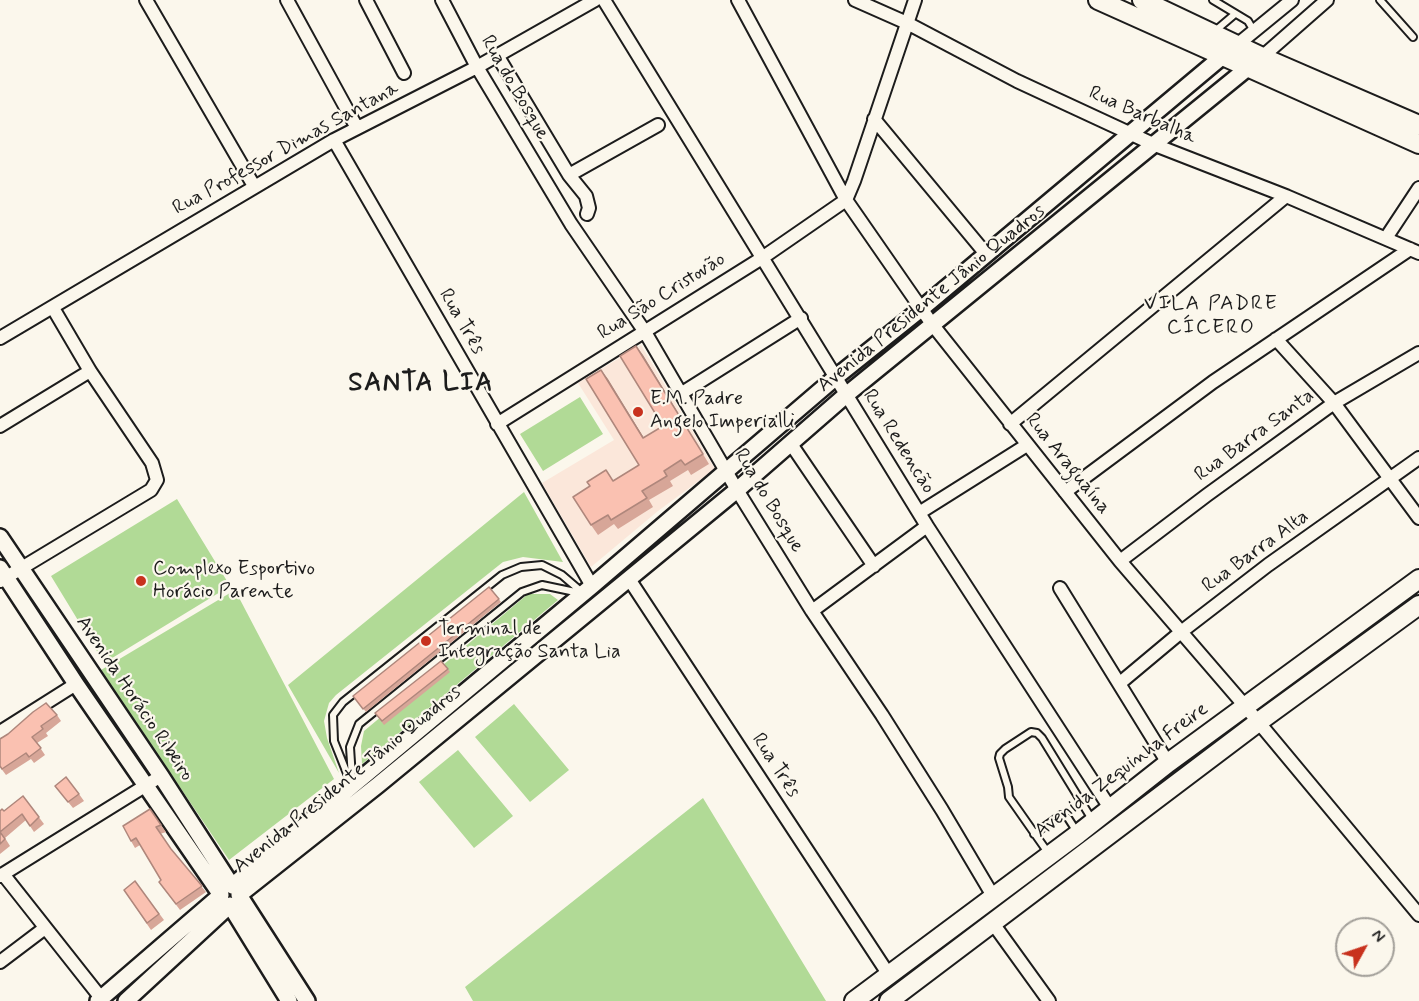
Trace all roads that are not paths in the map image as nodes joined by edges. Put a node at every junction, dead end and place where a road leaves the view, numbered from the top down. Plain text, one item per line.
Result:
1 (146, 0) edge
2 (287, 0) edge
3 (366, 0) edge
4 (442, 0) edge
5 (595, 0) edge
6 (604, 0) edge
7 (738, 0) edge
8 (855, 0) edge
9 (915, 0) edge
10 (1098, 0) edge
11 (1213, 0) edge
12 (1292, 0) edge
13 (1327, 0) edge
14 (1380, 0) edge
15 (1152, 2) edge
16 (1235, 14) junction
17 (906, 23) junction
18 (1254, 31) junction
19 (1212, 33) junction
20 (1413, 37) dead end
21 (1237, 45) junction
22 (497, 55) junction
23 (1222, 56) junction
24 (1255, 63) junction
25 (477, 67) junction
26 (404, 73) dead end
27 (874, 119) junction
28 (658, 125) dead end
29 (1419, 125) edge
30 (357, 128) junction
31 (1130, 133) junction
32 (334, 140) junction
33 (1419, 144) edge
34 (1155, 145) junction
35 (569, 175) junction
36 (254, 186) junction
37 (1419, 188) edge
38 (1286, 196) junction
39 (846, 200) junction
40 (587, 213) dead end
41 (1386, 238) junction
42 (1414, 251) edge
43 (986, 254) junction
44 (762, 258) junction
45 (53, 308) junction
46 (921, 309) junction
47 (801, 318) junction
48 (932, 324) junction
49 (645, 332) junction
50 (0, 338) edge
51 (1276, 339) junction
52 (1419, 353) edge
53 (90, 371) junction
54 (836, 377) junction
55 (682, 393) junction
56 (846, 395) junction
57 (1334, 403) junction
58 (497, 424) junction
59 (1010, 424) junction
60 (0, 426) edge
61 (791, 444) junction
62 (1027, 445) junction
63 (1419, 458) edge
64 (727, 472) junction
65 (1389, 478) junction
66 (737, 489) junction
67 (1065, 492) junction
68 (919, 513) junction
69 (1419, 518) edge
70 (927, 526) junction
71 (0, 537) edge
72 (1120, 561) junction
73 (874, 566) junction
74 (20, 568) junction
75 (2, 576) edge
76 (629, 579) junction
77 (1419, 579) edge
78 (1060, 588) dead end
79 (588, 590) junction
80 (1419, 605) edge
81 (1379, 609) junction
82 (812, 611) junction
83 (588, 613) junction
84 (1393, 623) junction
85 (1181, 632) junction
86 (1120, 683) junction
87 (76, 684) junction
88 (1245, 706) junction
89 (1257, 723) junction
90 (0, 732) edge
91 (1168, 763) junction
92 (161, 776) junction
93 (145, 785) junction
94 (378, 785) junction
95 (353, 786) junction
96 (1110, 808) junction
97 (1094, 821) junction
98 (1034, 834) junction
99 (1078, 834) junction
100 (1088, 850) junction
101 (1049, 855) junction
102 (2, 875) edge
103 (230, 895) junction
104 (993, 896) junction
105 (1419, 915) edge
106 (992, 922) junction
107 (45, 928) junction
108 (0, 962) edge
109 (889, 975) junction
110 (100, 1000) edge
111 (126, 1001) edge
112 (289, 1001) edge
113 (307, 1001) edge
114 (854, 1001) edge
115 (889, 1001) edge
116 (1049, 1001) edge

1 - 36 street
2 - 30 street
3 - 26 street
4 - 25 street, Rua do Bosque
5 - 22 street, Rua Professor Dimas Santana
6 - 44 street, Rua Redencão
7 - 39 street, Rua Araguaína
8 - 17 street, Rua Barbalha
9 - 17 street
10 - 23 main road
11 - 16 lane
12 - 18 street
13 - 24 street
14 - 20 lane
15 - 19 main road
16 - 18 lane
16 - 19 lane
17 - 27 street
17 - 31 street, Rua Barbalha
18 - 21 street
19 - 21 main road
21 - 23 street, Avenida Presidente Jânio Quadros
21 - 24 main road
22 - 25 street, Rua Professor Dimas Santana
22 - 35 street
23 - 24 main road
23 - 31 street, Avenida Presidente Jânio Quadros
24 - 29 main road
24 - 33 main road
24 - 34 street, Avenida Presidente Jânio Quadros
25 - 30 street, Rua Professor Dimas Santana
25 - 49 street, Rua do Bosque
27 - 39 street
27 - 43 street
28 - 35 street
30 - 32 street, Rua Professor Dimas Santana
31 - 34 street, Rua Barbalha
31 - 43 street, Avenida Presidente Jânio Quadros
32 - 36 street, Rua Professor Dimas Santana
32 - 58 street, Rua Três
34 - 38 street, Rua Barbalha
34 - 48 street, Avenida Presidente Jânio Quadros
35 - 40 street
36 - 45 street, Rua Professor Dimas Santana
37 - 41 street
38 - 41 street, Rua Barbalha
38 - 59 street
39 - 44 street, Rua São Cristovão
39 - 46 street, Rua Araguaína
41 - 42 street, Rua Barbalha
42 - 51 street
43 - 46 street, Avenida Presidente Jânio Quadros
44 - 47 street, Rua Redencão
44 - 49 street, Rua São Cristovão
45 - 50 street, Rua Professor Dimas Santana
45 - 53 street
46 - 48 street, Rua Araguaína
46 - 54 street, Avenida Presidente Jânio Quadros
47 - 54 street, Rua Redencão
47 - 55 street
48 - 56 street, Avenida Presidente Jânio Quadros
48 - 59 street, Rua Araguaína
49 - 55 street, Rua do Bosque
49 - 58 street, Rua São Cristovão
51 - 57 street
51 - 67 street
52 - 57 street, Rua Barra Santa
53 - 60 street
53 - 74 street
54 - 56 street, Rua Redencão
54 - 64 street, Avenida Presidente Jânio Quadros
55 - 64 street, Rua do Bosque
56 - 61 street, Avenida Presidente Jânio Quadros
56 - 68 street, Rua Redencão
57 - 65 street
57 - 72 street, Rua Barra Santa
58 - 79 street, Rua Três
59 - 62 street, Rua Araguaína
61 - 66 street, Avenida Presidente Jânio Quadros
61 - 73 street
62 - 67 street, Rua Araguaína
62 - 68 street
63 - 65 street, Rua Barra Alta
64 - 66 street, Rua do Bosque
64 - 79 street, Avenida Presidente Jânio Quadros
65 - 69 street
65 - 85 street, Rua Barra Alta
66 - 76 street, Avenida Presidente Jânio Quadros
66 - 82 street, Rua do Bosque
67 - 72 street, Rua Araguaína
68 - 70 street, Rua Redencão
70 - 73 street
70 - 96 street, Rua Redencão
71 - 74 street, Avenida Horácio Ribeiro
72 - 85 street, Rua Araguaína
73 - 82 street
74 - 75 street
74 - 92 street, Avenida Horácio Ribeiro
75 - 87 street, Avenida Horácio Ribeiro
76 - 83 street, Avenida Presidente Jânio Quadros
76 - 109 street, Rua Três
77 - 81 main road, Avenida Zequinha Freire
78 - 86 street
79 - 83 street
79 - 95 street, Avenida Presidente Jânio Quadros
79 - 95 lane
79 - 95 lane
80 - 84 main road
81 - 84 main road
81 - 88 main road, Avenida Zequinha Freire
82 - 104 street, Rua do Bosque
83 - 94 street, Avenida Presidente Jânio Quadros
84 - 89 main road
85 - 86 street, Rua Barra Alta
85 - 88 street, Rua Araguaína
86 - 91 street
87 - 90 street
87 - 93 street, Avenida Horácio Ribeiro
88 - 89 street, Rua Araguaína
88 - 91 main road, Avenida Zequinha Freire
89 - 100 main road
89 - 105 street, Rua Araguaína
91 - 96 main road, Avenida Zequinha Freire
92 - 93 street
92 - 103 street, Avenida Horácio Ribeiro
93 - 102 street
93 - 103 street, Avenida Horácio Ribeiro
94 - 95 street
94 - 103 street, Avenida Presidente Jânio Quadros
95 - 103 street, Avenida Presidente Jânio Quadros
96 - 97 main road, Avenida Zequinha Freire
97 - 98 lane
97 - 99 main road, Avenida Zequinha Freire
98 - 99 lane
98 - 101 lane
99 - 100 main road
99 - 101 main road, Avenida Zequinha Freire
100 - 106 main road
101 - 104 main road, Avenida Zequinha Freire
102 - 107 street
103 - 110 street, Avenida Presidente Jânio Quadros
103 - 111 street, Avenida Presidente Jânio Quadros
103 - 112 street, Avenida Horácio Ribeiro
103 - 113 street, Avenida Horácio Ribeiro
104 - 109 main road, Avenida Zequinha Freire
106 - 115 main road
106 - 116 street
107 - 108 street
107 - 110 street
109 - 114 main road, Avenida Zequinha Freire

